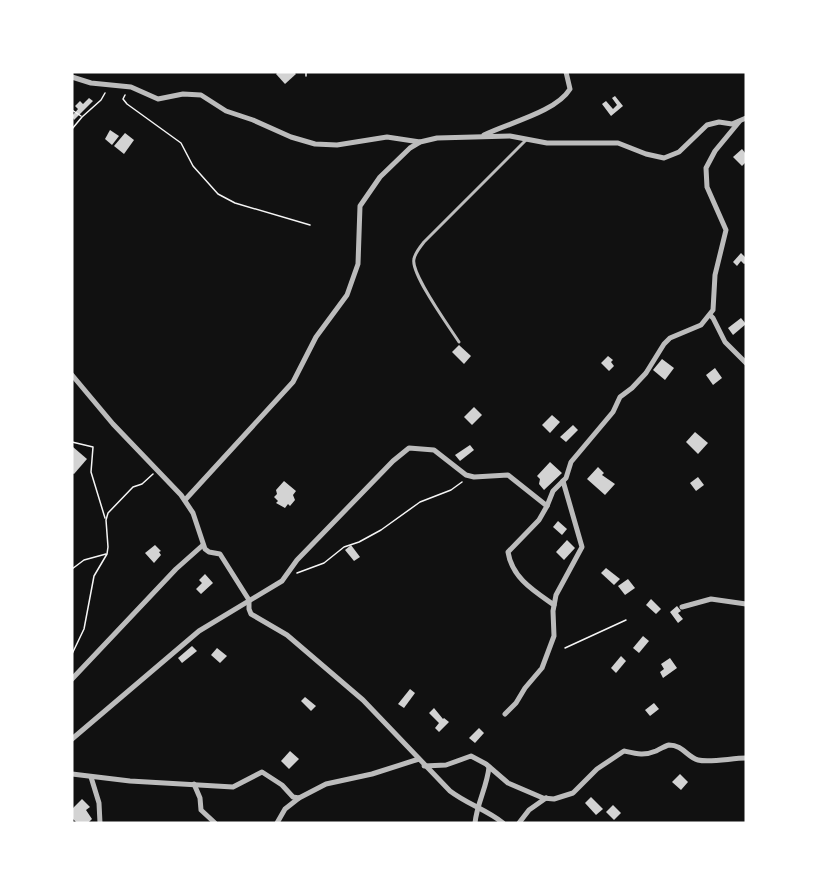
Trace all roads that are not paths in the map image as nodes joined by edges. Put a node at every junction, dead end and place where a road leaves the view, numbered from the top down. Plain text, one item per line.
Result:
1 (566, 72) edge
2 (72, 78) edge
3 (746, 118) edge
4 (739, 122) junction
5 (479, 137) junction
6 (528, 138) junction
7 (420, 142) junction
8 (710, 315) junction
9 (459, 342) dead end
10 (746, 363) edge
11 (72, 375) edge
12 (564, 481) junction
13 (185, 500) junction
14 (547, 506) junction
15 (203, 545) junction
16 (249, 600) junction
17 (554, 604) junction
18 (746, 604) edge
19 (682, 607) dead end
20 (72, 679) edge
21 (504, 714) dead end
22 (72, 739) edge
23 (746, 758) edge
24 (419, 759) junction
25 (424, 765) junction
26 (489, 767) junction
27 (72, 774) edge
28 (91, 777) junction
29 (194, 784) junction
30 (299, 798) junction
31 (546, 798) junction
32 (477, 807) junction
33 (100, 823) edge
34 (215, 823) edge
35 (277, 823) edge
36 (475, 823) edge
37 (503, 823) edge
38 (519, 823) edge

1 - 5 street
2 - 7 street
3 - 4 street
4 - 6 street
4 - 8 street
5 - 6 street
5 - 7 street
6 - 9 lane
7 - 13 street
8 - 10 street
8 - 12 street
11 - 13 street
12 - 14 street
12 - 17 street
13 - 15 street
14 - 16 street
14 - 17 street
15 - 16 street
15 - 20 street
16 - 22 street
16 - 24 street
17 - 21 street
18 - 19 street
23 - 31 street
24 - 25 street
24 - 30 street
25 - 26 street
25 - 32 street
26 - 31 street
26 - 32 street
27 - 28 street
28 - 29 street
28 - 33 street
29 - 30 street
29 - 34 street
30 - 35 street
31 - 38 street
32 - 36 street
32 - 37 street

